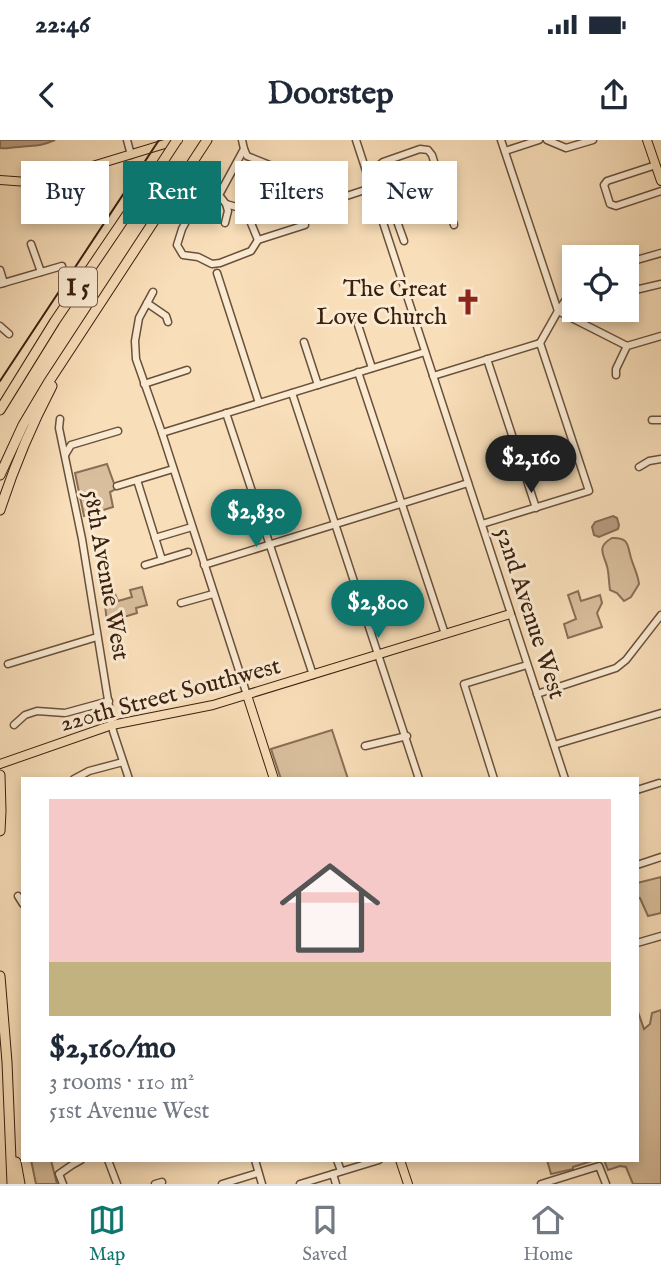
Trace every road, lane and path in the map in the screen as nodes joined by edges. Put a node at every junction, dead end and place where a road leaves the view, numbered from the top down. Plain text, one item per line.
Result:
1 (127, 140) edge
2 (178, 140) edge
3 (207, 140) edge
4 (242, 140) edge
5 (356, 140) edge
6 (501, 140) edge
7 (540, 140) edge
8 (547, 140) edge
9 (593, 140) edge
10 (648, 140) edge
11 (244, 149) junction
12 (505, 151) junction
13 (131, 155) junction
14 (259, 161) edge
15 (363, 161) edge
16 (656, 165) junction
17 (0, 180) edge
18 (661, 181) edge
19 (221, 191) edge
20 (661, 191) edge
21 (221, 198) edge
22 (226, 204) junction
23 (235, 207) edge
24 (225, 223) dead end
25 (185, 224) edge
26 (251, 224) edge
27 (383, 224) edge
28 (305, 225) dead end
29 (454, 225) dead end
30 (258, 240) junction
31 (404, 241) dead end
32 (31, 244) dead end
33 (661, 253) edge
34 (639, 259) edge
35 (62, 266) dead end
36 (0, 270) edge
37 (41, 272) junction
38 (217, 273) dead end
39 (2, 283) edge
40 (661, 284) edge
41 (639, 289) edge
42 (153, 292) dead end
43 (147, 303) junction
44 (562, 305) edge
45 (558, 311) junction
46 (168, 322) dead end
47 (358, 325) dead end
48 (0, 326) edge
49 (9, 334) dead end
50 (661, 336) edge
51 (77, 338) junction
52 (304, 342) dead end
53 (540, 343) junction
54 (627, 346) junction
55 (425, 352) junction
56 (487, 359) junction
57 (372, 368) junction
58 (187, 370) dead end
59 (358, 372) junction
60 (616, 375) dead end
61 (433, 376) junction
62 (144, 384) junction
63 (318, 385) junction
64 (292, 393) junction
65 (259, 403) junction
66 (0, 411) edge
67 (226, 413) junction
68 (60, 419) dead end
69 (652, 420) dead end
70 (661, 420) edge
71 (118, 431) dead end
72 (162, 433) junction
73 (65, 455) junction
74 (661, 459) edge
75 (639, 467) dead end
76 (173, 469) junction
77 (0, 475) edge
78 (137, 480) junction
79 (468, 483) junction
80 (117, 486) dead end
81 (401, 504) junction
82 (536, 508) junction
83 (0, 510) edge
84 (335, 524) junction
85 (482, 524) junction
86 (192, 527) junction
87 (155, 538) junction
88 (269, 544) junction
89 (188, 552) dead end
90 (162, 560) junction
91 (145, 565) dead end
92 (204, 565) junction
93 (213, 594) junction
94 (181, 603) dead end
95 (510, 614) junction
96 (661, 615) edge
97 (445, 634) junction
98 (97, 638) junction
99 (379, 655) junction
100 (8, 664) dead end
101 (527, 665) junction
102 (313, 675) junction
103 (537, 694) junction
104 (247, 695) junction
105 (109, 701) junction
106 (660, 712) edge
107 (14, 724) dead end
108 (112, 725) junction
109 (407, 736) junction
110 (365, 746) dead end
111 (554, 746) junction
112 (123, 762) junction
113 (0, 764) edge
114 (0, 775) edge
115 (78, 777) edge
116 (128, 777) edge
117 (273, 777) edge
118 (418, 777) edge
119 (493, 777) edge
120 (564, 777) edge
121 (660, 784) edge
122 (639, 789) edge
123 (0, 831) edge
124 (661, 857) edge
125 (639, 863) edge
126 (18, 896) dead end
127 (21, 901) edge
128 (661, 936) edge
129 (639, 942) edge
130 (0, 976) edge
131 (0, 1058) edge
132 (8, 1114) junction
133 (77, 1162) edge
134 (109, 1162) edge
135 (255, 1162) edge
136 (337, 1162) edge
137 (372, 1162) edge
138 (401, 1162) edge
139 (337, 1172) junction
140 (258, 1173) junction
141 (12, 1184) edge
142 (20, 1184) edge
143 (63, 1184) edge
144 (117, 1184) edge
145 (222, 1184) edge
146 (262, 1184) edge
147 (300, 1184) edge
148 (336, 1184) edge
149 (408, 1184) edge
150 (541, 1184) edge
151 (606, 1184) edge

1 - 13 street
2 - 13 main road
2 - 66 highway, I 5, bridge
3 - 51 highway, I 5
4 - 11 street
5 - 15 street, 52nd Avenue West
6 - 12 street
7 - 12 street
8 - 9 street
10 - 16 main road
11 - 14 street
11 - 19 street
12 - 45 street
13 - 17 main road
16 - 18 main road
16 - 20 street
21 - 22 street
22 - 23 street
22 - 24 street
25 - 30 street
26 - 30 street
27 - 55 street, 52nd Avenue West
28 - 30 street
29 - 31 street
32 - 37 street
33 - 34 street
35 - 37 street
36 - 39 street
37 - 39 street
38 - 65 street
40 - 41 street
42 - 43 street
43 - 46 street
43 - 62 street
44 - 45 street
45 - 53 street
45 - 54 street
47 - 57 street
48 - 49 street
50 - 54 street
51 - 77 highway, I 5
51 - 83 highway
52 - 63 street
53 - 56 street
53 - 82 street
54 - 60 street
55 - 57 street
55 - 61 street, 52nd Avenue West
56 - 61 street
56 - 82 street
57 - 59 street
58 - 62 street
59 - 63 street
59 - 81 street
61 - 79 street, 52nd Avenue West
62 - 72 street
63 - 64 street
64 - 65 street
64 - 84 street
65 - 67 street
67 - 72 street
67 - 88 street
68 - 73 street, 58th Avenue West
69 - 70 street
71 - 73 street
72 - 76 street
73 - 98 street, 58th Avenue West
74 - 75 street
76 - 78 street
76 - 86 street
78 - 80 street
78 - 87 street
79 - 81 street
79 - 85 street, 52nd Avenue West
81 - 84 street
81 - 97 street
82 - 85 street
84 - 88 street
84 - 99 street
85 - 95 street, 52nd Avenue West
86 - 87 street
86 - 92 street
87 - 90 street
88 - 92 street
88 - 102 street
89 - 90 street
90 - 91 street
92 - 93 street
93 - 94 street
93 - 104 street
95 - 97 main road, 220th Street Southwest
95 - 101 street, 52nd Avenue West
96 - 103 street
97 - 99 main road, 220th Street Southwest
98 - 100 street
98 - 105 street, 58th Avenue West
99 - 102 main road, 220th Street Southwest
99 - 109 street
101 - 103 street, 52nd Avenue West
101 - 119 street
102 - 104 main road, 220th Street Southwest
103 - 111 street, 52nd Avenue West
104 - 108 main road, 220th Street Southwest
104 - 117 main road
105 - 107 street
105 - 108 street, 58th Avenue West
106 - 111 street
108 - 112 street, 58th Avenue West
108 - 113 main road, 220th Street Southwest
109 - 110 street
109 - 118 street
111 - 120 street, 52nd Avenue West
112 - 115 street
112 - 116 street, 58th Avenue West
114 - 123 highway
121 - 122 street
124 - 125 street
126 - 127 street
128 - 129 street
130 - 132 highway
131 - 132 highway
132 - 141 highway
132 - 142 highway
133 - 143 street
134 - 144 street
135 - 140 street
136 - 139 street
137 - 139 street
138 - 149 main road
139 - 147 street
139 - 148 street
140 - 145 street
140 - 146 street
150 - 151 street

